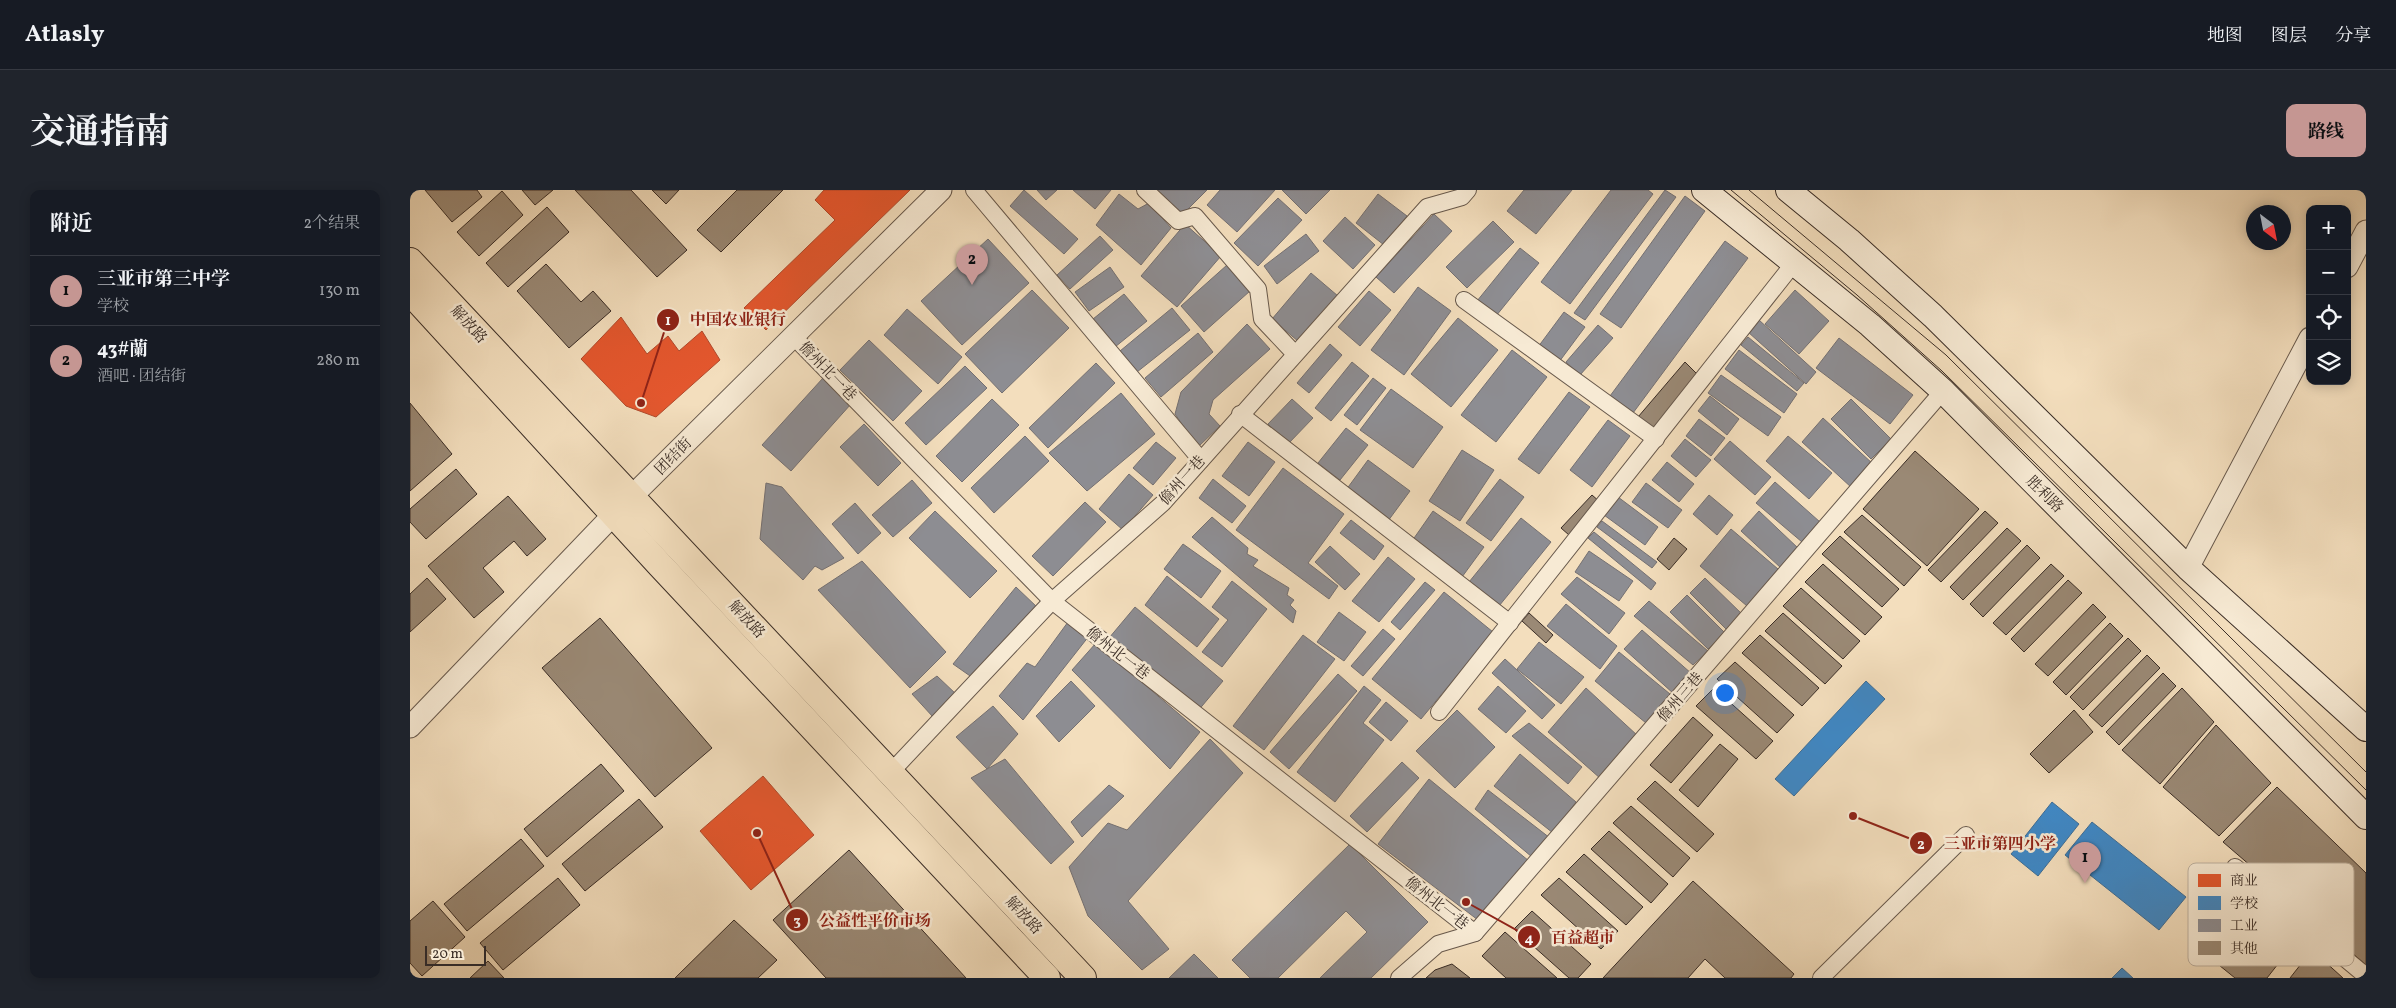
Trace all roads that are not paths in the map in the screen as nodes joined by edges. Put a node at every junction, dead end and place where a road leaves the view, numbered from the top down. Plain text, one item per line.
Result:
1 (941, 190) edge
2 (974, 190) edge
3 (1145, 190) edge
4 (1468, 190) edge
5 (1704, 190) edge
6 (1788, 190) edge
7 (2366, 231) edge
8 (2351, 259) edge
9 (410, 261) edge
10 (1794, 263) junction
11 (410, 292) edge
12 (1464, 300) dead end
13 (794, 336) junction
14 (2309, 340) edge
15 (1295, 354) junction
16 (1943, 391) junction
17 (1240, 414) junction
18 (1656, 439) junction
19 (1201, 460) junction
20 (632, 496) junction
21 (614, 514) junction
22 (2188, 568) junction
23 (1052, 601) junction
24 (1510, 623) junction
25 (1439, 712) dead end
26 (410, 728) edge
27 (2366, 729) edge
28 (891, 772) junction
29 (2366, 818) edge
30 (1966, 835) dead end
31 (1475, 933) junction
32 (2354, 966) edge
33 (2366, 976) edge
34 (1047, 978) edge
35 (1083, 978) edge
36 (1399, 978) edge
37 (1821, 978) edge

1 - 13 street, 团结街
2 - 19 street
3 - 15 street
4 - 15 street, 儋州一巷
5 - 10 main road, 胜利路
6 - 22 main road
7 - 8 street
9 - 20 main road, 解放路
10 - 16 main road, 胜利路
10 - 18 street
11 - 21 main road, 解放路
12 - 18 street
13 - 20 street, 团结街
13 - 23 street, 儋州北一巷
14 - 22 street
15 - 17 street, 儋州一巷
16 - 29 main road, 胜利路
16 - 31 street, 儋州三巷
17 - 19 street, 儋州一巷
17 - 24 street
18 - 24 street
19 - 23 street, 儋州一巷
20 - 21 street, 团结街
20 - 28 main road, 解放路
21 - 26 street, 团结街
21 - 34 main road, 解放路
22 - 27 main road
23 - 28 street, 儋州一巷
23 - 31 street, 儋州北一巷
24 - 25 street
28 - 35 main road, 解放路
30 - 37 street
31 - 36 street
32 - 33 street

